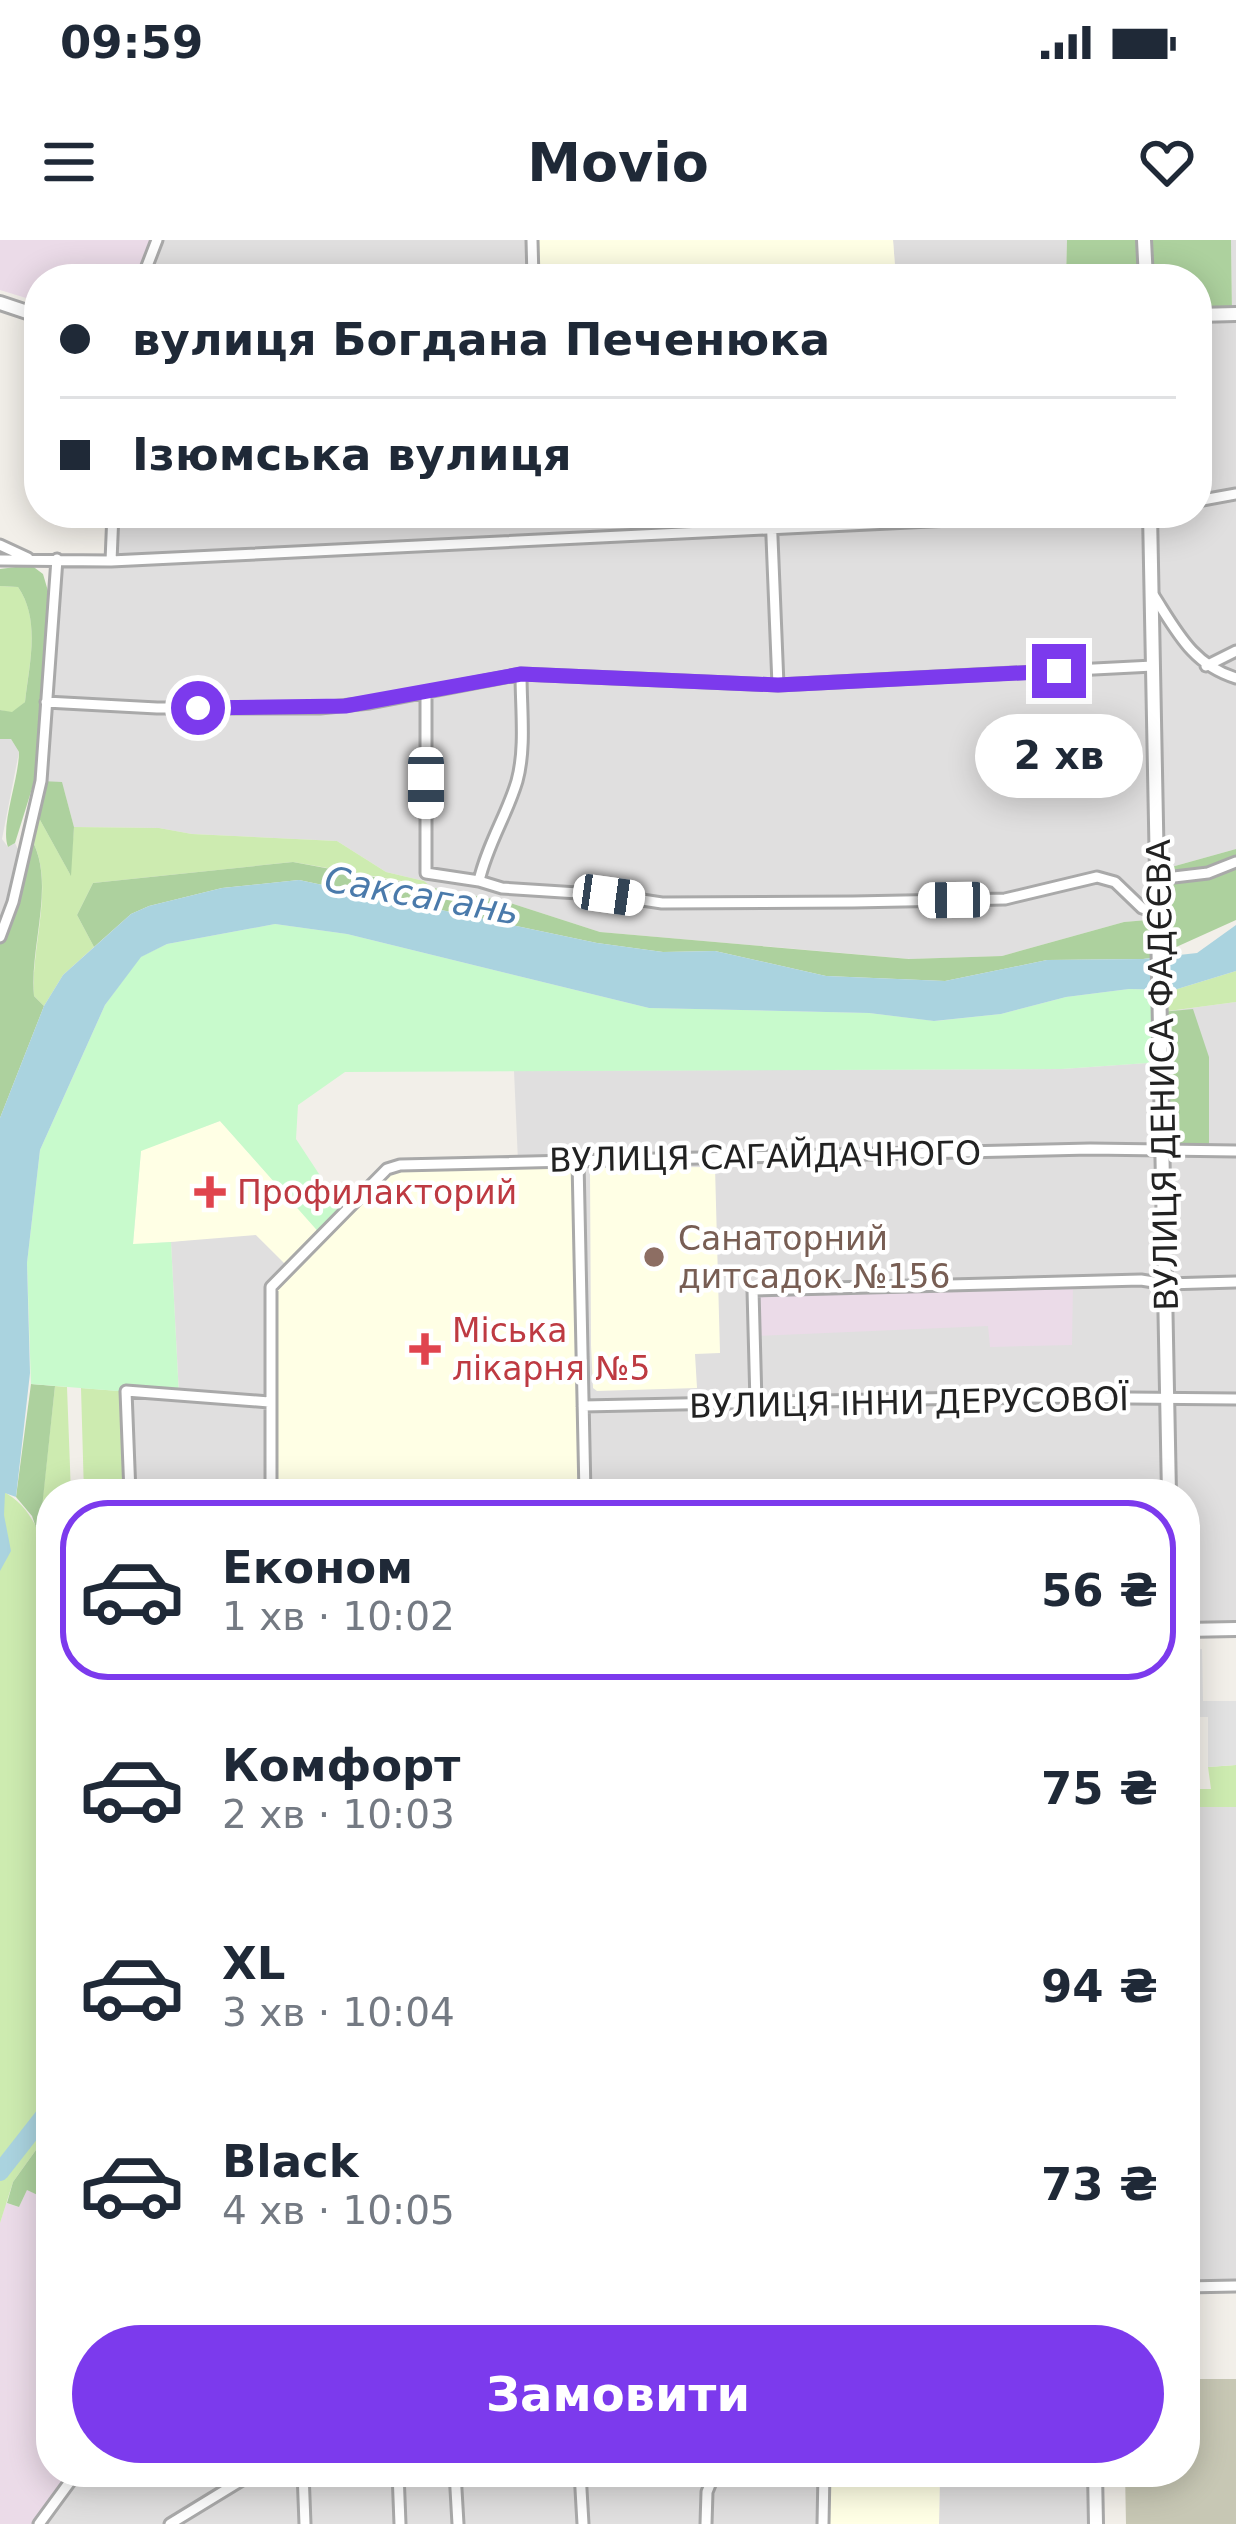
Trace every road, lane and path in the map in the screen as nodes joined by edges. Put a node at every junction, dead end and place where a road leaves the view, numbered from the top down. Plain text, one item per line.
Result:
1 (112, 528) edge
2 (791, 528) edge
3 (1150, 528) edge
4 (771, 529) junction
5 (0, 545) edge
6 (29, 559) junction
7 (57, 559) junction
8 (0, 560) edge
9 (111, 561) junction
10 (1151, 591) junction
11 (1236, 651) edge
12 (1153, 666) junction
13 (1206, 666) junction
14 (521, 674) junction
15 (1236, 678) edge
16 (778, 685) junction
17 (426, 693) junction
18 (46, 702) junction
19 (1236, 862) edge
20 (1157, 879) junction
21 (479, 881) junction
22 (0, 901) edge
23 (13, 902) junction
24 (1159, 916) junction
25 (0, 937) edge
26 (1236, 1151) edge
27 (1164, 1153) junction
28 (578, 1161) junction
29 (1236, 1282) edge
30 (1166, 1284) junction
31 (1236, 1399) edge
32 (1169, 1400) junction
33 (269, 1402) junction
34 (756, 1403) junction
35 (583, 1406) junction
36 (129, 1479) edge
37 (271, 1479) edge
38 (585, 1479) edge
39 (1169, 1479) edge
40 (1236, 1628) edge
41 (1200, 1629) edge
42 (1236, 2286) edge
43 (1200, 2287) edge
44 (66, 2487) edge
45 (230, 2487) edge
46 (304, 2487) edge
47 (399, 2487) edge
48 (456, 2487) edge
49 (581, 2487) edge
50 (708, 2487) edge
51 (824, 2487) edge
52 (1095, 2487) edge
53 (39, 2524) edge
54 (170, 2524) edge
55 (305, 2524) edge
56 (400, 2524) edge
57 (458, 2524) edge
58 (584, 2524) edge
59 (706, 2524) edge
60 (823, 2524) edge
61 (1096, 2524) edge

1 - 9 street
2 - 4 street
3 - 10 street, ВУЛИЦЯ ДЕНИСА ФАДЄЄВА
4 - 9 street
4 - 16 street
5 - 6 street
6 - 7 street
6 - 8 street
7 - 9 street
7 - 18 street
10 - 12 street, ВУЛИЦЯ ДЕНИСА ФАДЄЄВА
10 - 13 street
11 - 13 street
12 - 16 street
12 - 20 street, ВУЛИЦЯ ДЕНИСА ФАДЄЄВА
13 - 15 street
14 - 16 street
14 - 17 street
14 - 21 street
17 - 18 street
17 - 21 street
18 - 23 street
19 - 20 street
20 - 24 street, ВУЛИЦЯ ДЕНИСА ФАДЄЄВА
21 - 24 street
22 - 23 street
23 - 25 street
24 - 27 street, ВУЛИЦЯ ДЕНИСА ФАДЄЄВА
26 - 27 street, ВУЛИЦЯ САГАЙДАЧНОГО
27 - 28 street, ВУЛИЦЯ САГАЙДАЧНОГО
27 - 30 street, ВУЛИЦЯ ДЕНИСА ФАДЄЄВА
28 - 33 street, ВУЛИЦЯ САГАЙДАЧНОГО
28 - 35 street
29 - 30 street
30 - 32 street, ВУЛИЦЯ ДЕНИСА ФАДЄЄВА
30 - 34 street
31 - 32 street, ВУЛИЦЯ ІННИ ДЕРУСОВОЇ
32 - 34 street, ВУЛИЦЯ ІННИ ДЕРУСОВОЇ
32 - 39 street, ВУЛИЦЯ ДЕНИСА ФАДЄЄВА
33 - 36 street
33 - 37 street, ВУЛИЦЯ САГАЙДАЧНОГО
34 - 35 street, ВУЛИЦЯ ІННИ ДЕРУСОВОЇ
35 - 38 street
40 - 41 street
42 - 43 street
44 - 53 street
45 - 54 street
46 - 55 street
47 - 56 street
48 - 57 street
49 - 58 street
50 - 59 street
51 - 60 street
52 - 61 street

